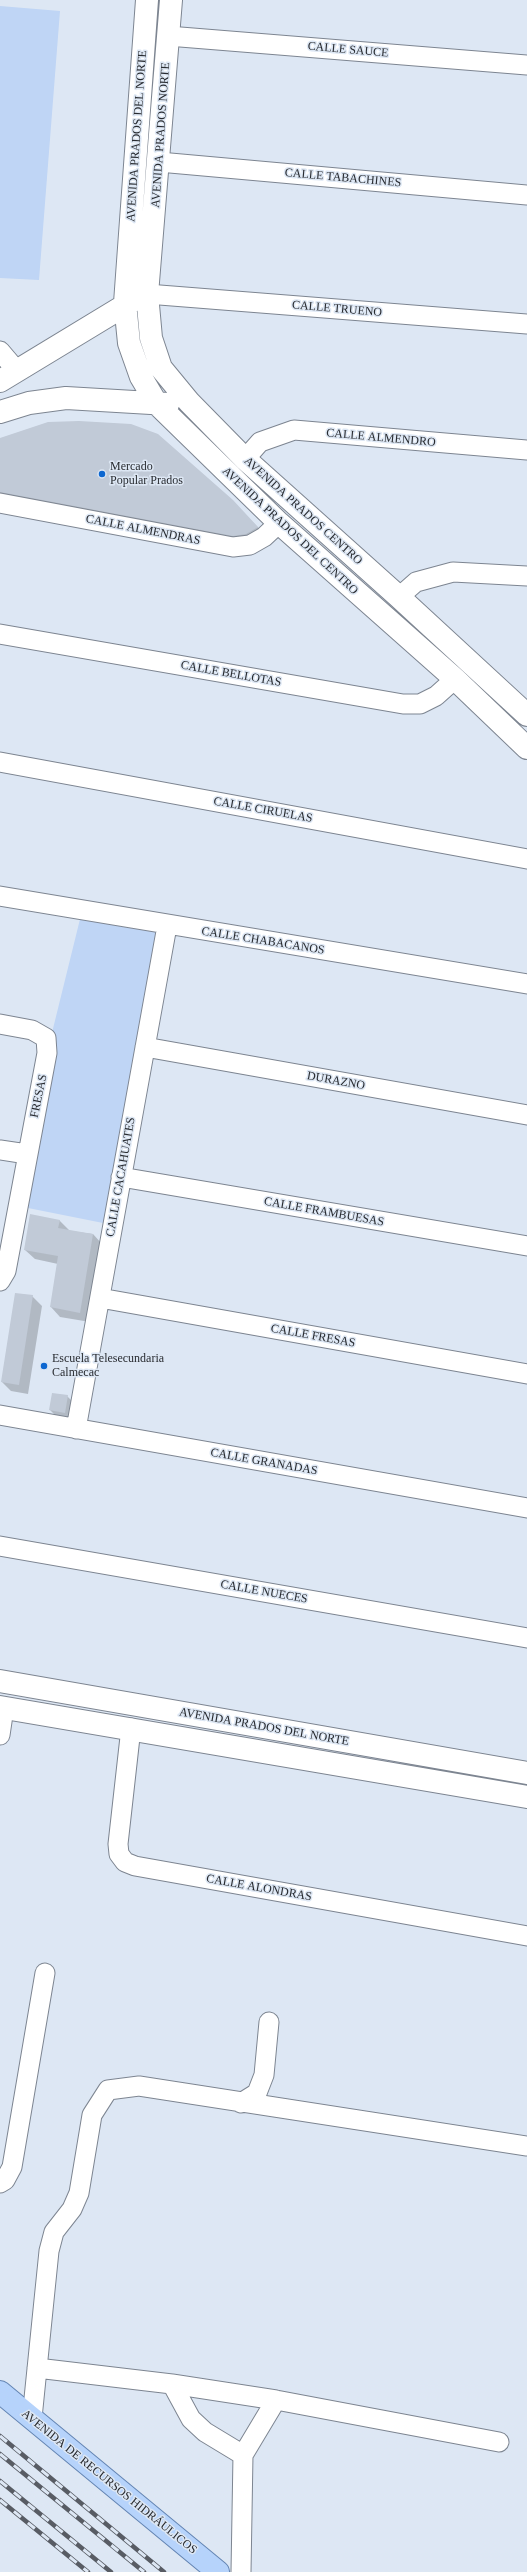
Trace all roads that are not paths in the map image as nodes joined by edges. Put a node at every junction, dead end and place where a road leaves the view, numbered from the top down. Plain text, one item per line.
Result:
1 (147, 0) edge
2 (171, 0) edge
3 (168, 36) junction
4 (527, 65) edge
5 (159, 162) junction
6 (527, 194) edge
7 (150, 269) joint
8 (127, 273) joint
9 (147, 294) junction
10 (125, 303) junction
11 (527, 324) edge
12 (0, 351) edge
13 (9, 376) edge
14 (189, 402) junction
15 (157, 404) junction
16 (0, 412) edge
17 (527, 450) edge
18 (245, 459) junction
19 (0, 503) edge
20 (279, 523) junction
21 (527, 576) edge
22 (399, 596) junction
23 (0, 634) edge
24 (455, 680) junction
25 (527, 715) edge
26 (527, 748) edge
27 (0, 762) edge
28 (527, 858) edge
29 (0, 896) edge
30 (167, 926) junction
31 (527, 984) edge
32 (0, 1024) edge
33 (145, 1047) junction
34 (527, 1115) edge
35 (0, 1150) edge
36 (27, 1154) junction
37 (122, 1177) junction
38 (527, 1246) edge
39 (0, 1281) edge
40 (100, 1298) junction
41 (527, 1374) edge
42 (0, 1415) edge
43 (76, 1429) junction
44 (527, 1508) edge
45 (0, 1546) edge
46 (527, 1638) edge
47 (0, 1681) edge
48 (76, 1693) junction
49 (2, 1708) edge
50 (72, 1719) junction
51 (131, 1728) junction
52 (0, 1735) edge
53 (527, 1773) edge
54 (527, 1797) edge
55 (527, 1936) edge
56 (45, 1973) dead end
57 (269, 2022) dead end
58 (241, 2103) junction
59 (527, 2146) edge
60 (0, 2183) edge
61 (37, 2368) junction
62 (172, 2384) junction
63 (0, 2392) edge
64 (276, 2400) junction
65 (32, 2418) junction
66 (498, 2442) dead end
67 (243, 2455) junction
68 (218, 2572) edge
69 (242, 2572) edge

1 - 8 main road, AVENIDA PRADOS DEL NORTE
2 - 3 main road, AVENIDA PRADOS NORTE
3 - 4 street, CALLE SAUCE
3 - 5 main road, AVENIDA PRADOS NORTE
5 - 6 street, CALLE TABACHINES
5 - 7 main road, AVENIDA PRADOS NORTE
7 - 9 main road, AVENIDA PRADOS CENTRO
8 - 10 main road, AVENIDA PRADOS DEL CENTRO
9 - 10 main road
9 - 11 street, CALLE TRUENO
9 - 14 main road, AVENIDA PRADOS CENTRO
10 - 13 main road
10 - 15 main road, AVENIDA PRADOS DEL CENTRO
12 - 13 street
14 - 15 main road
14 - 18 main road, AVENIDA PRADOS CENTRO
15 - 16 main road
15 - 20 main road, AVENIDA PRADOS DEL CENTRO
17 - 18 street, CALLE ALMENDRO
18 - 22 main road, AVENIDA PRADOS CENTRO
19 - 20 street, CALLE ALMENDRAS
20 - 24 main road, AVENIDA PRADOS DEL CENTRO
21 - 22 street
22 - 25 main road, AVENIDA PRADOS CENTRO
23 - 24 street, CALLE BELLOTAS
24 - 26 main road, AVENIDA PRADOS DEL CENTRO
27 - 28 street, CALLE CIRUELAS
29 - 30 street, CALLE CHABACANOS
30 - 31 street, CALLE CHABACANOS
30 - 33 street, CALLE CACAHUATES
32 - 36 street, FRESAS
33 - 34 street, DURAZNO
33 - 37 street, CALLE CACAHUATES
35 - 36 street
36 - 39 street
37 - 38 street, CALLE FRAMBUESAS
37 - 40 street, CALLE CACAHUATES
40 - 41 street, CALLE FRESAS
40 - 43 street, CALLE CACAHUATES
42 - 43 street, CALLE GRANADAS
43 - 44 street, CALLE GRANADAS
45 - 46 street, CALLE NUECES
47 - 48 main road, AVENIDA PRADOS DEL NORTE
48 - 50 street
48 - 53 main road, AVENIDA PRADOS DEL NORTE
49 - 50 main road, AVENIDA PRADOS DEL NORTE
49 - 52 street
50 - 51 main road, AVENIDA PRADOS DEL NORTE
51 - 54 main road, AVENIDA PRADOS DEL NORTE
51 - 55 street, CALLE ALONDRAS
56 - 60 street
57 - 58 street
58 - 59 street
58 - 61 street
61 - 62 street
61 - 65 street
62 - 64 street
62 - 67 street
63 - 65 main road, AVENIDA DE RECURSOS HIDRÁULICOS
64 - 66 street
64 - 67 street
65 - 68 main road, AVENIDA DE RECURSOS HIDRÁULICOS
67 - 69 street

